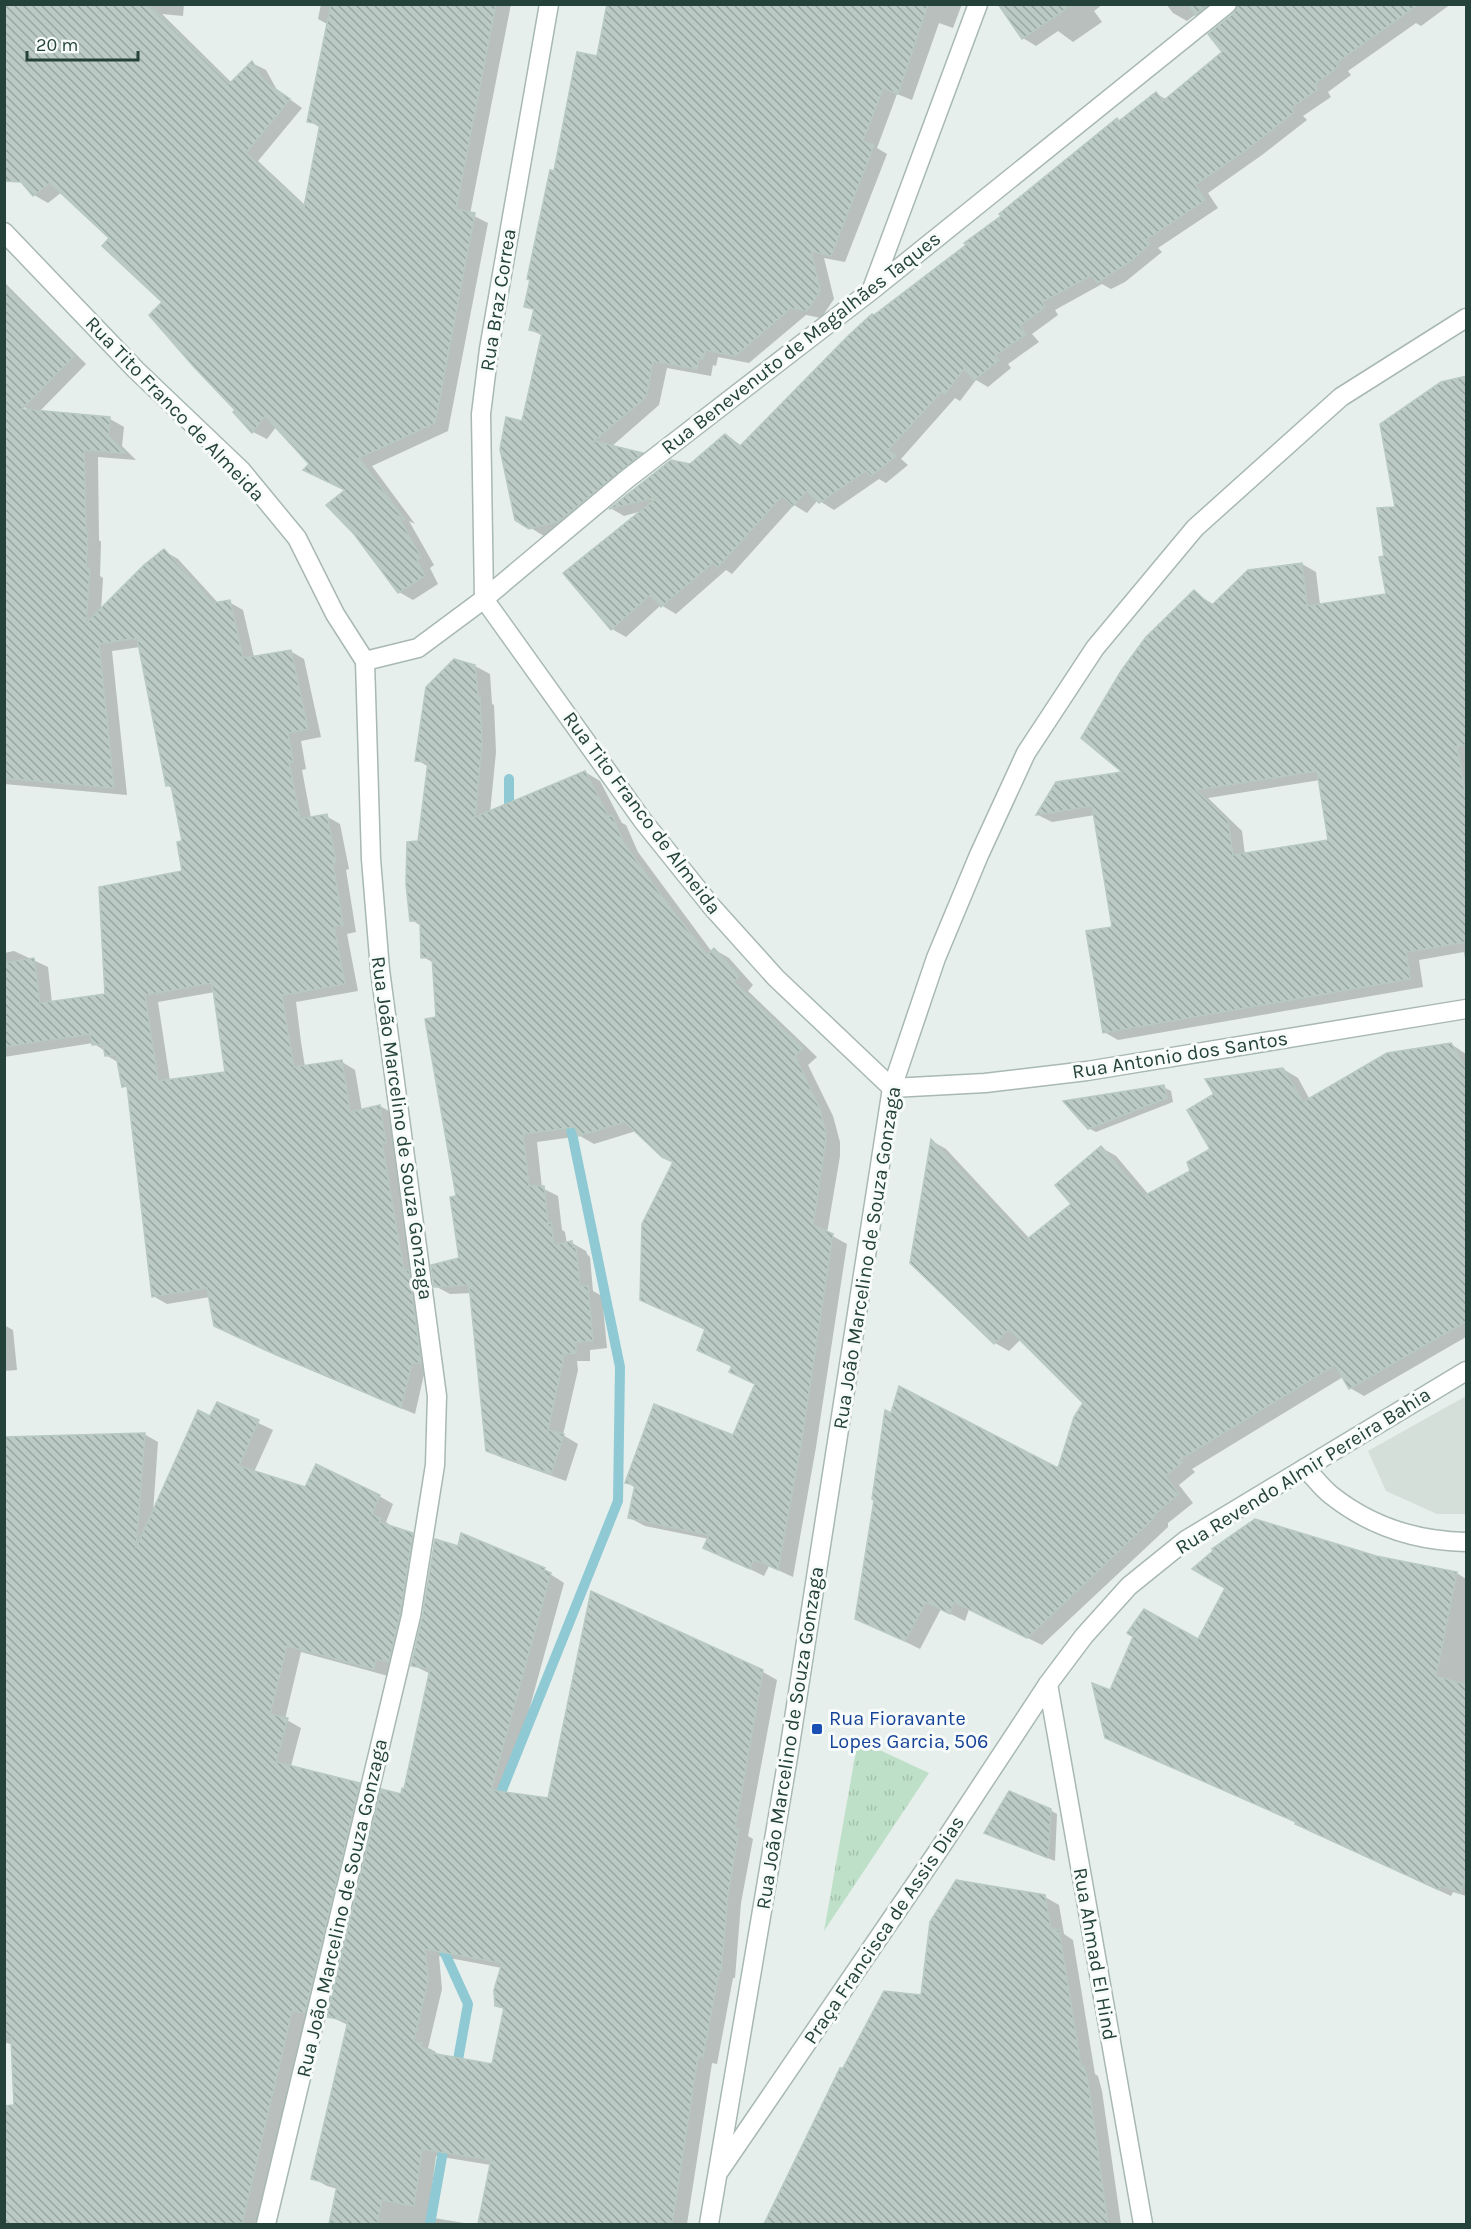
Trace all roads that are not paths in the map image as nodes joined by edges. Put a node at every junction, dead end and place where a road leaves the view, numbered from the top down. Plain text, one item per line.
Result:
1 (549, 4) edge
2 (978, 4) edge
3 (1227, 4) edge
4 (4, 232) edge
5 (872, 290) junction
6 (1467, 318) edge
7 (484, 599) junction
8 (365, 661) junction
9 (1467, 1009) edge
10 (892, 1088) junction
11 (1467, 1371) edge
12 (1305, 1468) junction
13 (1467, 1542) edge
14 (1048, 1684) junction
15 (717, 2174) junction
16 (266, 2224) edge
17 (709, 2224) edge
18 (1143, 2224) edge

1 - 7 street, Rua Braz Correa
2 - 5 street
3 - 5 street, Rua Benevenuto de Magalhães Taques
4 - 8 street, Rua Tito Franco de Almeida
5 - 7 street, Rua Benevenuto de Magalhães Taques
6 - 10 street, Rua João Marcelino de Souza Gonzaga
7 - 8 street, Rua Benevenuto de Magalhães Taques
7 - 10 street, Rua Tito Franco de Almeida
8 - 16 street, Rua João Marcelino de Souza Gonzaga
9 - 10 street, Rua Antonio dos Santos
10 - 15 street, Rua João Marcelino de Souza Gonzaga
11 - 12 street, Rua Revendo Almir Pereira Bahia
12 - 13 street
12 - 14 street, Rua Revendo Almir Pereira Bahia
14 - 15 street, Praça Francisca de Assis Dias
14 - 18 street, Rua Ahmad El Hind
15 - 17 street, Rua João Marcelino de Souza Gonzaga

